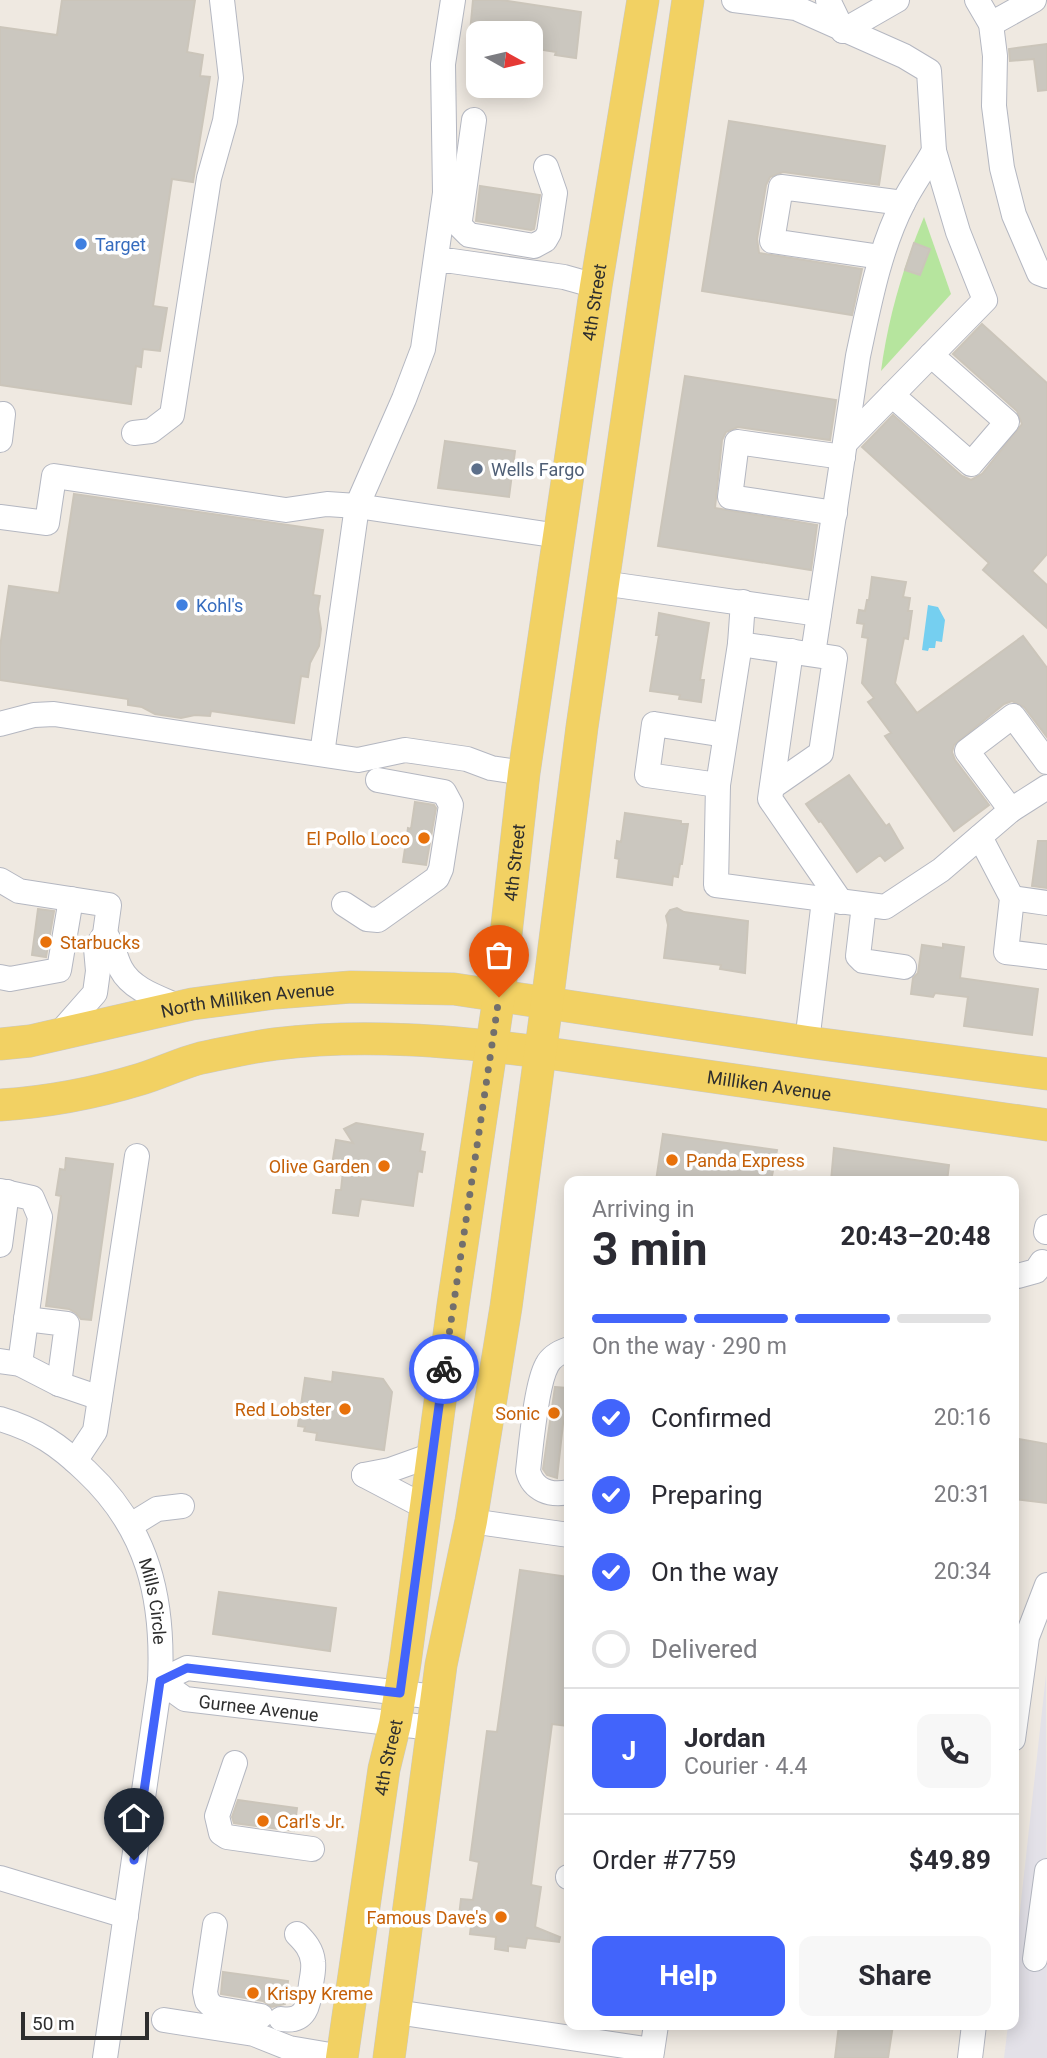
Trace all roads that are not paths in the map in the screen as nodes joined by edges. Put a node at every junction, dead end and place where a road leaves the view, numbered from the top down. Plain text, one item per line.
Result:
1 (222, 0) edge
2 (453, 0) edge
3 (643, 0) edge
4 (688, 0) edge
5 (734, 0) edge
6 (828, 0) edge
7 (897, 0) edge
8 (977, 0) edge
9 (1034, 0) edge
10 (991, 24) junction
11 (844, 31) junction
12 (474, 120) dead end
13 (934, 151) junction
14 (546, 167) dead end
15 (903, 203) junction
16 (881, 257) junction
17 (436, 261) junction
18 (1047, 276) edge
19 (596, 286) junction
20 (931, 355) junction
21 (892, 395) junction
22 (4, 414) dead end
23 (134, 433) dead end
24 (0, 440) edge
25 (844, 450) junction
26 (357, 506) junction
27 (835, 513) junction
28 (0, 517) edge
29 (559, 536) junction
30 (602, 583) junction
31 (743, 602) junction
32 (819, 614) junction
33 (740, 644) junction
34 (802, 653) junction
35 (0, 724) edge
36 (725, 735) junction
37 (322, 754) junction
38 (1047, 762) edge
39 (524, 773) junction
40 (378, 780) dead end
41 (718, 785) junction
42 (772, 787) junction
43 (1047, 787) edge
44 (1011, 810) junction
45 (973, 842) junction
46 (0, 880) edge
47 (1012, 898) junction
48 (71, 899) junction
49 (843, 903) junction
50 (1047, 903) edge
51 (344, 904) dead end
52 (105, 934) junction
53 (1047, 957) edge
54 (904, 967) dead end
55 (0, 977) edge
56 (499, 997) junction
57 (547, 1003) junction
58 (180, 1007) junction
59 (58, 1035) junction
60 (807, 1042) junction
61 (0, 1044) edge
62 (491, 1046) junction
63 (540, 1052) junction
64 (1047, 1074) edge
65 (0, 1105) edge
66 (1047, 1125) edge
67 (137, 1156) dead end
68 (4, 1191) edge
69 (0, 1245) edge
70 (1042, 1262) dead end
71 (1019, 1276) edge
72 (26, 1319) junction
73 (564, 1351) edge
74 (10, 1362) edge
75 (60, 1384) junction
76 (100, 1398) junction
77 (0, 1419) edge
78 (432, 1455) junction
79 (75, 1461) junction
80 (564, 1493) edge
81 (182, 1506) dead end
82 (425, 1507) junction
83 (471, 1521) junction
84 (131, 1525) junction
85 (564, 1534) edge
86 (1047, 1585) edge
87 (1029, 1637) edge
88 (160, 1681) junction
89 (1019, 1701) edge
90 (397, 1708) junction
91 (434, 1712) junction
92 (235, 1763) dead end
93 (312, 1849) dead end
94 (1047, 1871) edge
95 (0, 1878) edge
96 (126, 1916) junction
97 (215, 1925) dead end
98 (298, 1934) dead end
99 (1032, 1958) edge
100 (396, 2012) junction
101 (164, 2020) dead end
102 (655, 2030) edge
103 (973, 2030) edge
104 (287, 2053) edge
105 (651, 2054) edge
106 (105, 2058) edge
107 (342, 2058) edge
108 (389, 2058) edge
109 (970, 2058) edge

1 - 23 street
2 - 17 street
3 - 19 main road, 4th Street
4 - 30 main road
5 - 11 street
6 - 11 street
7 - 11 street
8 - 10 street
9 - 10 street
10 - 18 street
11 - 13 street
12 - 14 street
13 - 15 street
13 - 20 street
15 - 16 street
15 - 16 street
16 - 25 street
17 - 19 street
17 - 26 street
19 - 29 main road, 4th Street
20 - 21 street
20 - 21 street
21 - 25 street
22 - 24 street
25 - 27 street
25 - 27 street
26 - 28 street
26 - 29 street
26 - 37 street
27 - 32 street
29 - 39 main road, 4th Street
30 - 31 street
30 - 57 main road
31 - 32 street
31 - 33 street
32 - 34 street
33 - 34 street
33 - 36 street
34 - 42 street
34 - 42 street
35 - 37 street
36 - 41 street
36 - 41 street
37 - 39 street
38 - 44 street
39 - 56 main road, 4th Street
40 - 51 street
41 - 49 street
42 - 49 street
43 - 44 street
44 - 45 street
45 - 47 street
45 - 49 street
46 - 48 street
47 - 50 street
47 - 53 street
48 - 52 street
48 - 55 street
49 - 54 street
49 - 60 street
52 - 58 street
52 - 59 street
56 - 57 main road
56 - 58 main road, North Milliken Avenue
56 - 62 main road, 4th Street
57 - 60 main road
57 - 63 main road
58 - 59 main road, North Milliken Avenue
59 - 61 main road, North Milliken Avenue
60 - 64 main road
62 - 63 main road, Milliken Avenue
62 - 65 main road
62 - 78 main road, 4th Street
63 - 66 main road, Milliken Avenue
63 - 83 main road
67 - 76 street
68 - 69 street
68 - 72 street
70 - 71 street
72 - 74 street
72 - 75 street
73 - 80 street
74 - 75 street
75 - 76 street
76 - 79 street
77 - 79 street, Mills Circle
78 - 82 main road, 4th Street
78 - 82 street
79 - 84 street, Mills Circle
81 - 84 street
82 - 90 main road, 4th Street
83 - 85 street
83 - 91 main road
84 - 88 street, Mills Circle
86 - 87 street
87 - 89 street
88 - 90 street, Gurnee Avenue
88 - 96 street, Mills Circle
90 - 91 street, Gurnee Avenue
90 - 107 main road, 4th Street
91 - 100 main road
92 - 93 street
94 - 99 street
95 - 96 street
96 - 106 street, Mills Circle
97 - 98 street
100 - 105 street
100 - 108 main road
101 - 104 street
102 - 105 street
103 - 109 street
104 - 107 street

